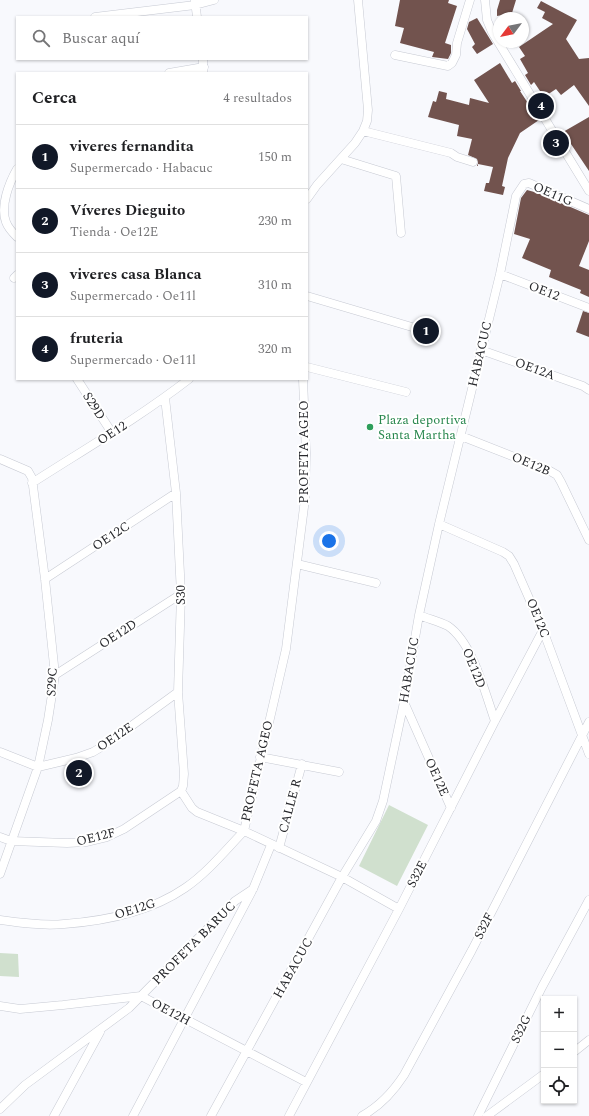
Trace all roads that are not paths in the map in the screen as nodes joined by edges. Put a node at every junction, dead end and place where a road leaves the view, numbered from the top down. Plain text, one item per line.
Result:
1 (214, 0) edge
2 (358, 0) edge
3 (470, 0) edge
4 (485, 0) edge
5 (195, 2) edge
6 (102, 16) edge
7 (197, 16) edge
8 (395, 56) dead end
9 (203, 66) edge
10 (174, 72) edge
11 (363, 131) junction
12 (341, 159) junction
13 (473, 162) dead end
14 (16, 171) edge
15 (520, 189) joint
16 (589, 191) edge
17 (308, 198) edge
18 (589, 209) edge
19 (401, 233) dead end
20 (16, 236) edge
21 (500, 274) junction
22 (308, 296) edge
23 (589, 308) edge
24 (422, 330) dead end
25 (481, 350) junction
26 (308, 367) edge
27 (78, 380) edge
28 (188, 380) edge
29 (303, 380) edge
30 (589, 390) edge
31 (406, 392) dead end
32 (165, 398) junction
33 (112, 433) junction
34 (461, 436) junction
35 (0, 459) edge
36 (32, 482) junction
37 (176, 494) junction
38 (439, 524) junction
39 (589, 540) edge
40 (296, 564) junction
41 (45, 579) junction
42 (376, 583) dead end
43 (181, 594) junction
44 (419, 616) junction
45 (543, 630) junction
46 (55, 675) junction
47 (178, 692) junction
48 (404, 702) junction
49 (495, 721) junction
50 (589, 722) edge
51 (582, 736) junction
52 (0, 752) edge
53 (589, 754) edge
54 (260, 757) junction
55 (302, 764) junction
56 (38, 767) junction
57 (339, 772) dead end
58 (180, 791) junction
59 (451, 808) junction
60 (244, 831) junction
61 (0, 837) edge
62 (11, 841) junction
63 (275, 846) junction
64 (0, 874) edge
65 (342, 877) junction
66 (253, 888) junction
67 (589, 900) edge
68 (399, 909) junction
69 (0, 920) edge
70 (141, 996) junction
71 (0, 1006) edge
72 (183, 1019) junction
73 (101, 1029) junction
74 (589, 1040) edge
75 (577, 1050) edge
76 (247, 1051) junction
77 (541, 1076) edge
78 (306, 1082) junction
79 (25, 1085) junction
80 (0, 1102) edge
81 (0, 1109) edge
82 (54, 1116) edge
83 (132, 1116) edge
84 (211, 1116) edge
85 (289, 1116) edge
86 (362, 1116) edge
87 (478, 1116) edge
88 (487, 1116) edge

1 - 5 street
2 - 11 street
3 - 8 street
4 - 16 street
5 - 6 street
5 - 7 street
9 - 10 street
11 - 12 street
11 - 13 street
12 - 17 street
12 - 19 street
14 - 20 street
15 - 18 street, OE11G
15 - 21 street, HABACUC
21 - 23 street, OE12
21 - 25 street, HABACUC
22 - 24 street
25 - 30 street, OE12A
25 - 34 street, HABACUC
26 - 31 street
27 - 33 street, S29D
28 - 32 street, OE12
29 - 40 street, PROFETA AGEO
32 - 33 street, OE12
32 - 37 street, S30
33 - 36 street, OE12
34 - 38 street, HABACUC
34 - 39 street, OE12B
35 - 36 street
36 - 41 street, S29C
37 - 41 street, OE12C
37 - 43 street, S30
38 - 44 street, HABACUC
38 - 45 street, OE12C
40 - 42 street
40 - 54 street, PROFETA AGEO
41 - 46 street, S29C
43 - 46 street, OE12D
43 - 47 street, S30
44 - 48 street, HABACUC
44 - 49 street, OE12D
45 - 49 street, S32E
45 - 51 street, OE12C
46 - 56 street, S29C
47 - 56 street, OE12E
47 - 58 street, S30
48 - 59 street, OE12E
48 - 65 street, HABACUC
49 - 59 street, S32E
50 - 51 street, S32F
51 - 53 street, OE12C
51 - 86 street, S32F
52 - 56 street
54 - 55 street
54 - 60 street, PROFETA AGEO
55 - 57 street
55 - 63 street, CALLE R
56 - 62 street, S29C
58 - 60 street
58 - 62 street, OE12F
59 - 68 street, S32E
60 - 63 street, PROFETA AGEO
60 - 69 street, OE12G
61 - 62 street, OE12F
62 - 64 street, S29C
63 - 65 street
63 - 66 street
65 - 68 street
65 - 76 street, HABACUC
66 - 70 street, PROFETA BARUC
66 - 72 street
67 - 87 street, S32G
68 - 78 street, S32E
70 - 71 street, OE12H
70 - 72 street, OE12H
70 - 73 street, PROFETA BARUC
72 - 76 street, OE12H
72 - 83 street
73 - 79 street
73 - 82 street, PROFETA BARUC
74 - 75 street
76 - 78 street, OE12H
76 - 84 street, HABACUC
77 - 88 street
78 - 85 street, S32E
79 - 80 street
79 - 81 street

